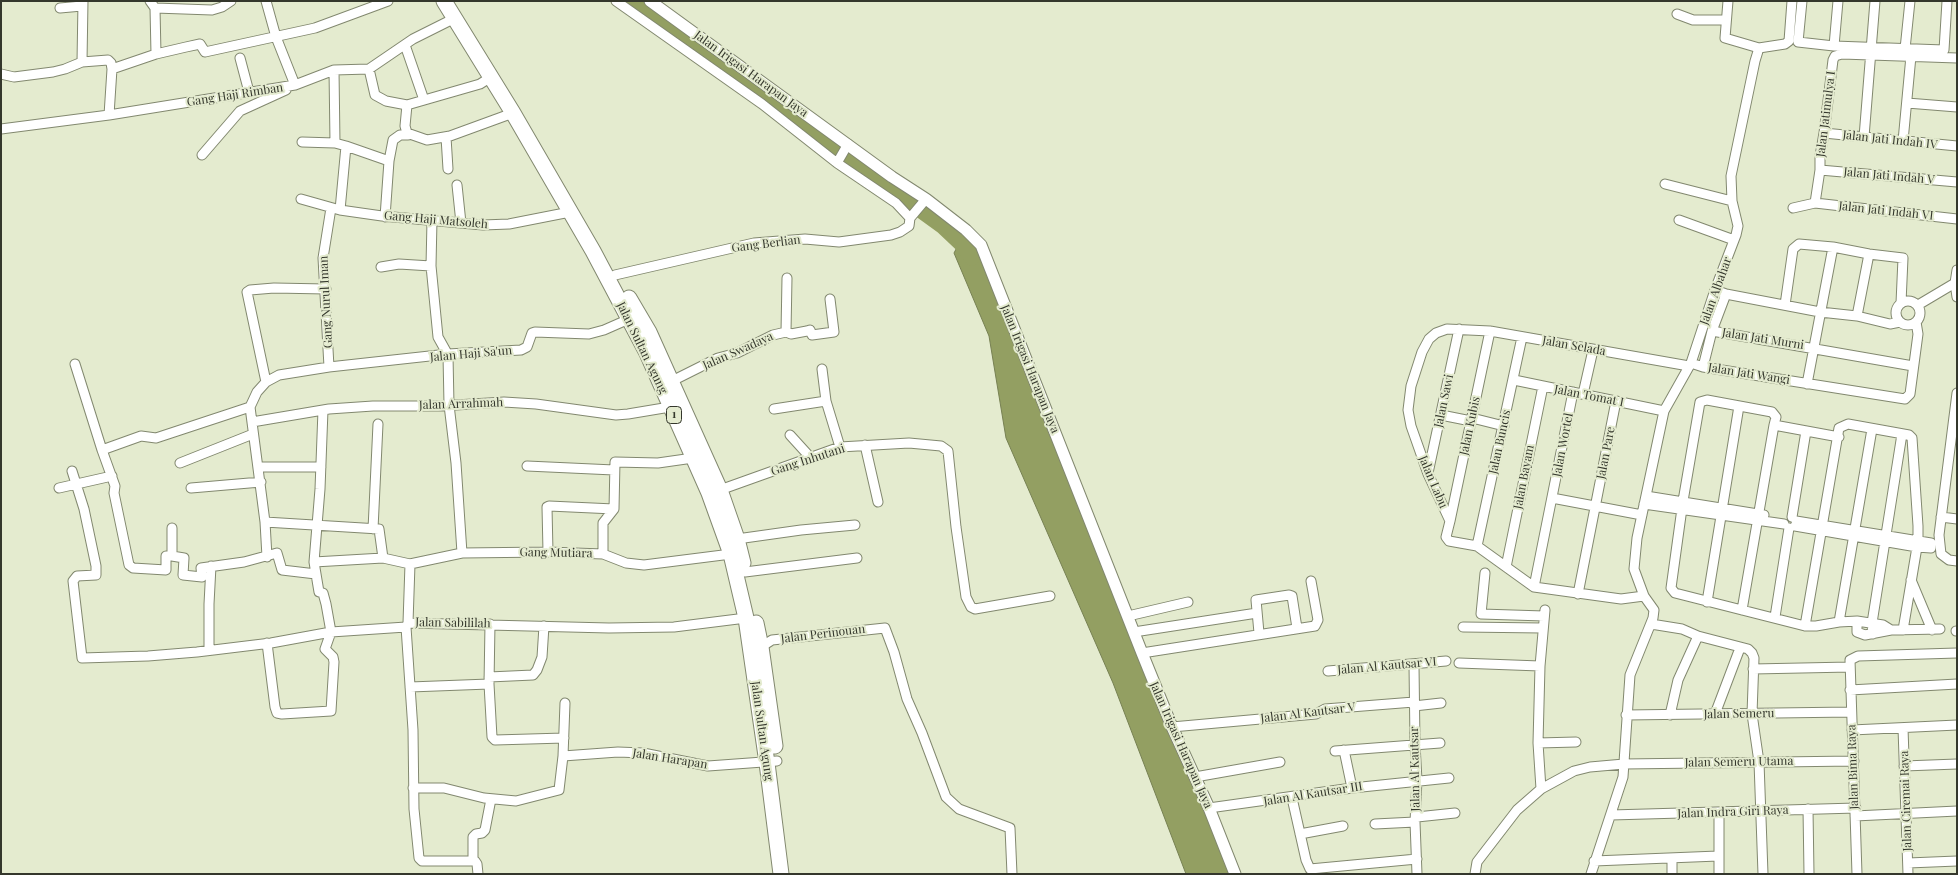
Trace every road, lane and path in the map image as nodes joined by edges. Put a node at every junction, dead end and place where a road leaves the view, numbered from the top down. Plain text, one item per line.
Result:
1 (231, 1) edge
2 (266, 1) edge
3 (388, 1) edge
4 (444, 1) edge
5 (455, 1) edge
6 (616, 1) edge
7 (650, 1) edge
8 (1728, 1) edge
9 (1792, 1) edge
10 (1802, 1) edge
11 (1838, 1) edge
12 (1875, 1) edge
13 (1910, 1) edge
14 (1947, 1) edge
15 (83, 4) edge
16 (152, 4) edge
17 (60, 8) dead end
18 (1677, 14) dead end
19 (1725, 20) junction
20 (462, 24) junction
21 (276, 37) junction
22 (405, 45) junction
23 (1834, 46) junction
24 (1759, 48) junction
25 (1871, 51) junction
26 (1908, 52) junction
27 (156, 54) junction
28 (240, 58) dead end
29 (1957, 58) edge
30 (82, 62) junction
31 (112, 69) junction
32 (369, 69) junction
33 (334, 70) junction
34 (1, 74) edge
35 (490, 77) junction
36 (295, 85) junction
37 (771, 91) junction
38 (249, 92) junction
39 (424, 100) junction
40 (763, 103) junction
41 (1907, 103) junction
42 (407, 105) junction
43 (1957, 107) edge
44 (513, 113) junction
45 (109, 114) junction
46 (1, 128) edge
47 (1824, 133) junction
48 (408, 135) junction
49 (446, 137) junction
50 (1864, 137) junction
51 (1903, 141) junction
52 (302, 142) dead end
53 (335, 143) junction
54 (346, 146) junction
55 (847, 146) junction
56 (1957, 146) edge
57 (202, 154) dead end
58 (389, 160) junction
59 (838, 161) junction
60 (448, 169) dead end
61 (1820, 170) junction
62 (1957, 182) edge
63 (1664, 184) dead end
64 (457, 185) dead end
65 (301, 199) dead end
66 (924, 201) junction
67 (1732, 201) junction
68 (1815, 204) junction
69 (1793, 208) dead end
70 (335, 209) junction
71 (570, 212) junction
72 (913, 215) junction
73 (385, 216) junction
74 (1957, 219) edge
75 (432, 220) junction
76 (1679, 220) dead end
77 (462, 223) junction
78 (1734, 240) junction
79 (1833, 246) junction
80 (1869, 254) junction
81 (431, 266) junction
82 (381, 267) dead end
83 (1957, 270) edge
84 (615, 274) junction
85 (787, 278) dead end
86 (1955, 283) junction
87 (326, 289) junction
88 (1715, 290) junction
89 (1726, 294) junction
90 (1957, 297) edge
91 (830, 299) dead end
92 (1901, 303) junction
93 (1785, 305) junction
94 (1918, 305) junction
95 (1820, 312) junction
96 (1857, 316) junction
97 (629, 319) junction
98 (1900, 322) junction
99 (1916, 322) junction
100 (1459, 329) junction
101 (1490, 331) junction
102 (1712, 331) junction
103 (786, 332) junction
104 (1522, 337) junction
105 (1814, 348) junction
106 (1593, 350) junction
107 (448, 354) junction
108 (75, 364) dead end
109 (1690, 364) junction
110 (1913, 366) junction
111 (329, 367) junction
112 (1703, 367) junction
113 (822, 369) dead end
114 (1514, 380) junction
115 (672, 381) junction
116 (266, 382) junction
117 (1807, 384) junction
118 (1542, 386) junction
119 (1573, 392) junction
120 (1957, 393) edge
121 (1583, 394) junction
122 (826, 401) junction
123 (1616, 401) junction
124 (450, 405) junction
125 (670, 406) junction
126 (1739, 406) junction
127 (250, 407) junction
128 (774, 409) dead end
129 (322, 410) junction
130 (1664, 411) junction
131 (1441, 415) junction
132 (1472, 420) junction
133 (252, 422) junction
134 (378, 424) dead end
135 (1774, 425) junction
136 (1504, 426) junction
137 (1954, 426) edge
138 (1872, 429) junction
139 (1806, 431) junction
140 (253, 434) junction
141 (1902, 434) junction
142 (790, 435) dead end
143 (1838, 437) junction
144 (866, 445) junction
145 (840, 447) junction
146 (102, 450) junction
147 (810, 457) junction
148 (693, 458) junction
149 (180, 463) dead end
150 (528, 466) dead end
151 (259, 467) junction
152 (321, 467) junction
153 (72, 470) dead end
154 (614, 470) junction
155 (1428, 474) junction
156 (1952, 474) edge
157 (112, 476) junction
158 (260, 482) junction
159 (76, 484) junction
160 (59, 488) dead end
161 (191, 488) dead end
162 (715, 492) junction
163 (1552, 498) junction
164 (1645, 500) junction
165 (878, 502) dead end
166 (1596, 505) junction
167 (1682, 506) junction
168 (614, 509) junction
169 (1722, 511) junction
170 (1642, 514) junction
171 (1759, 517) junction
172 (1942, 518) junction
173 (1957, 519) edge
174 (1450, 521) junction
175 (265, 522) junction
176 (1790, 522) junction
177 (318, 525) junction
178 (855, 525) dead end
179 (172, 528) dead end
180 (1822, 528) junction
181 (373, 529) junction
182 (1853, 533) junction
183 (1885, 538) junction
184 (737, 540) junction
185 (1917, 544) junction
186 (1478, 546) junction
187 (548, 552) junction
188 (462, 553) junction
189 (603, 554) junction
190 (731, 554) junction
191 (172, 556) junction
192 (267, 557) junction
193 (383, 558) junction
194 (857, 558) dead end
195 (1957, 561) edge
196 (314, 562) junction
197 (410, 564) junction
198 (211, 566) junction
199 (1506, 568) junction
200 (745, 572) junction
201 (1485, 573) dead end
202 (316, 574) junction
203 (1311, 580) dead end
204 (1911, 580) junction
205 (1534, 587) junction
206 (1578, 594) junction
207 (1050, 596) dead end
208 (1644, 596) junction
209 (1188, 602) dead end
210 (1706, 602) junction
211 (1742, 610) junction
212 (1257, 613) junction
213 (1128, 616) junction
214 (1653, 617) junction
215 (1775, 617) junction
216 (746, 618) junction
217 (1857, 621) junction
218 (1839, 622) junction
219 (1872, 623) junction
220 (490, 624) junction
221 (407, 625) junction
222 (544, 626) junction
223 (1805, 626) junction
224 (1463, 627) dead end
225 (1297, 628) junction
226 (1542, 628) junction
227 (1891, 630) junction
228 (1903, 630) junction
229 (331, 632) junction
230 (1134, 632) junction
231 (1259, 634) junction
232 (1873, 634) junction
233 (1698, 636) junction
234 (267, 644) junction
235 (761, 647) junction
236 (1740, 648) junction
237 (209, 650) junction
238 (1142, 653) junction
239 (1957, 653) edge
240 (1446, 661) dead end
241 (1459, 663) dead end
242 (1850, 663) junction
243 (1414, 665) junction
244 (1540, 666) junction
245 (1753, 669) junction
246 (1328, 671) dead end
247 (489, 681) junction
248 (1957, 684) edge
249 (410, 687) junction
250 (1850, 690) junction
251 (565, 703) dead end
252 (1440, 703) dead end
253 (1414, 704) junction
254 (1851, 712) junction
255 (1715, 714) junction
256 (1752, 714) junction
257 (1670, 715) junction
258 (1626, 716) junction
259 (1957, 725) edge
260 (1172, 727) junction
261 (1903, 728) junction
262 (1852, 730) junction
263 (564, 738) junction
264 (1576, 742) dead end
265 (1440, 743) dead end
266 (1538, 743) junction
267 (1415, 744) junction
268 (563, 756) junction
269 (1854, 761) junction
270 (772, 762) junction
271 (1280, 762) dead end
272 (1759, 762) junction
273 (1624, 764) junction
274 (1957, 764) edge
275 (1904, 766) junction
276 (1195, 777) junction
277 (1449, 778) dead end
278 (1417, 780) junction
279 (413, 788) junction
280 (1352, 788) junction
281 (1541, 789) junction
282 (1292, 798) junction
283 (490, 799) junction
284 (1209, 808) junction
285 (1808, 809) junction
286 (1760, 811) junction
287 (1957, 811) edge
288 (1719, 812) junction
289 (1856, 812) junction
290 (1455, 813) dead end
291 (1906, 813) junction
292 (1611, 815) junction
293 (1416, 819) junction
294 (1375, 824) dead end
295 (1343, 826) dead end
296 (1300, 834) junction
297 (1718, 856) junction
298 (1672, 858) junction
299 (1417, 859) junction
300 (473, 861) junction
301 (1594, 861) junction
302 (1957, 861) edge
303 (1908, 863) junction
304 (478, 874) edge
305 (781, 874) edge
306 (789, 874) edge
307 (1012, 874) edge
308 (1235, 874) edge
309 (1417, 874) edge
310 (1475, 874) edge
311 (1591, 874) edge
312 (1672, 874) edge
313 (1719, 874) edge
314 (1763, 874) edge
315 (1809, 874) edge
316 (1857, 874) edge
317 (1908, 874) edge

1 - 16 street
2 - 21 street
3 - 21 street
4 - 20 highway, Jalan Sultan Agung / 1
5 - 20 highway, Jalan Sultan Agung / 1
6 - 40 street
7 - 37 street, Jalan Irigasi Harapan Jaya
8 - 19 street
9 - 24 street
10 - 23 street
11 - 23 street
12 - 25 street
13 - 26 street
14 - 26 street
15 - 17 street
15 - 30 street
16 - 27 street
18 - 19 street
19 - 24 street
20 - 22 street
20 - 35 highway, Jalan Sultan Agung / 1
20 - 84 highway, Jalan Sultan Agung / 1
21 - 27 street
21 - 36 street
22 - 32 street
22 - 39 street
23 - 25 street
24 - 67 street, Jalan Albahar
25 - 26 street, Jalan Jatimulya I
25 - 47 street, Jalan Jatimulya I
25 - 50 street
26 - 29 street, Jalan Jatimulya I
26 - 41 street
27 - 31 street
28 - 38 street
30 - 31 street
30 - 34 street
31 - 45 street
32 - 33 street, Gang Haji Rimban
32 - 42 street
33 - 36 street, Gang Haji Rimban
33 - 53 street
35 - 39 street
35 - 44 highway, Jalan Sultan Agung / 1
36 - 38 street, Gang Haji Rimban
36 - 57 street
37 - 40 street
37 - 55 street, Jalan Irigasi Harapan Jaya
38 - 45 street, Gang Haji Rimban
39 - 42 street
40 - 59 street
41 - 43 street
41 - 51 street
42 - 48 street
44 - 49 street
44 - 71 highway, Jalan Sultan Agung / 1
45 - 46 street, Gang Haji Rimban
47 - 50 street, Jalan Jati Indah IV
47 - 61 street, Jalan Jatimulya I
48 - 49 street
48 - 58 street
49 - 60 street
50 - 51 street, Jalan Jati Indah IV
51 - 56 street, Jalan Jati Indah IV
52 - 53 street
53 - 54 street
54 - 58 street
54 - 70 street, Gang Nurul Iman
55 - 59 street
55 - 66 street, Jalan Irigasi Harapan Jaya
58 - 73 street
59 - 72 street
61 - 62 street, Jalan Jati Indah V
61 - 68 street, Jalan Jatimulya I
63 - 67 street
64 - 77 street
65 - 70 street, Gang Haji Matsoleh
66 - 72 street
66 - 213 street, Jalan Irigasi Harapan Jaya
67 - 78 street, Jalan Albahar
68 - 69 street, Jalan Jati Indah VI
68 - 74 street, Jalan Jati Indah VI
70 - 73 street, Gang Haji Matsoleh
70 - 87 street, Gang Nurul Iman
71 - 77 street, Gang Haji Matsoleh
71 - 97 highway, Jalan Sultan Agung / 1
72 - 84 street, Gang Berlian
73 - 75 street, Gang Haji Matsoleh
75 - 77 street, Gang Haji Matsoleh
75 - 81 street
76 - 78 street
78 - 88 street, Jalan Albahar
79 - 80 street
79 - 93 street
79 - 95 street
80 - 92 street
80 - 96 street
81 - 82 street
81 - 107 street
83 - 86 street
84 - 115 highway, Jalan Sultan Agung / 1
85 - 103 street
86 - 90 street
86 - 94 street
87 - 111 street, Gang Nurul Iman
87 - 116 street
88 - 89 street
88 - 109 street, Jalan Albahar
89 - 93 street
89 - 102 street
91 - 103 street, Jalan Swadaya
92 - 94 street
92 - 98 street
93 - 95 street
94 - 99 street
95 - 96 street
95 - 105 street
96 - 98 street
97 - 107 street, Jalan Haji Sa'un
97 - 125 highway, Jalan Sultan Agung / 1
98 - 99 street
99 - 110 street
100 - 101 street, Jalan Selada
100 - 131 street, Jalan Sawi
100 - 155 street, Jalan Labu
101 - 104 street, Jalan Selada
101 - 132 street, Jalan Kubis
102 - 105 street, Jalan Jati Murni
102 - 112 street
103 - 115 street, Jalan Swadaya
104 - 106 street, Jalan Selada
104 - 114 street, Jalan Buncis
105 - 110 street
105 - 117 street
106 - 109 street, Jalan Selada
106 - 121 street
107 - 111 street, Jalan Haji Sa'un
107 - 124 street
108 - 146 street
109 - 112 street, Jalan Jati Wangi
109 - 130 street, Jalan Albahar
110 - 117 street, Jalan Jati Wangi
111 - 116 street, Jalan Haji Sa'un
112 - 117 street, Jalan Jati Wangi
113 - 122 street
114 - 118 street, Jalan Tomat I
114 - 136 street, Jalan Buncis
115 - 162 highway, Jalan Sultan Agung / 1
116 - 127 street
118 - 119 street, Jalan Tomat I
118 - 199 street, Jalan Bayam
119 - 121 street, Jalan Tomat I
119 - 163 street, Jalan Wortel
120 - 137 street
121 - 123 street, Jalan Tomat I
122 - 128 street
122 - 145 street
123 - 130 street, Jalan Tomat I
123 - 166 street, Jalan Pare
124 - 125 street, Jalan Arrahmah
124 - 129 street, Jalan Arrahmah
124 - 188 street
125 - 148 highway, Jalan Sultan Agung / 1
126 - 135 street
126 - 167 street
126 - 169 street
127 - 133 street
127 - 146 street
129 - 133 street, Jalan Arrahmah
129 - 152 street
130 - 164 street, Jalan Albahar
131 - 132 street
131 - 155 street, Jalan Sawi
132 - 136 street
132 - 174 street, Jalan Kubis
133 - 140 street
134 - 181 street
135 - 139 street
135 - 171 street
136 - 186 street, Jalan Buncis
137 - 156 street
138 - 141 street
138 - 143 street
138 - 182 street
139 - 143 street
139 - 176 street
140 - 149 street
140 - 151 street
141 - 183 street
141 - 185 street
142 - 147 street
143 - 180 street
144 - 145 street, Gang Inhutani
144 - 165 street
144 - 207 street, Gang Inhutani
145 - 147 street, Gang Inhutani
146 - 157 street
147 - 162 street, Gang Inhutani
148 - 154 street
148 - 162 highway, Jalan Sultan Agung / 1
150 - 154 street
151 - 152 street
151 - 158 street
152 - 177 street
153 - 159 street
154 - 168 street
155 - 174 street, Jalan Labu
156 - 172 street
157 - 159 street
157 - 191 street
158 - 161 street
158 - 175 street
159 - 160 street
159 - 237 street, Jalan Sabililah
162 - 184 highway, Jalan Sultan Agung / 1
162 - 190 highway, Jalan Sultan Agung / 1
163 - 166 street
163 - 205 street, Jalan Wortel
164 - 167 street
164 - 170 street, Jalan Albahar
166 - 170 street
166 - 206 street, Jalan Pare
167 - 169 street
167 - 210 street
168 - 187 street
168 - 189 street
169 - 171 street
169 - 210 street
170 - 208 street, Jalan Albahar
171 - 176 street
171 - 211 street
172 - 173 street
172 - 195 street
174 - 186 street, Jalan Labu
175 - 177 street
175 - 192 street
176 - 180 street
176 - 215 street
177 - 181 street
177 - 196 street
178 - 184 street
179 - 191 street
180 - 182 street
180 - 223 street
181 - 193 street
182 - 183 street
182 - 218 street
183 - 185 street
183 - 219 street
184 - 200 highway, Jalan Sultan Agung / 1
185 - 204 street
186 - 199 street, Jalan Labu
187 - 188 street, Gang Mutiara
187 - 189 street, Gang Mutiara
188 - 197 street, Gang Mutiara
189 - 190 street, Gang Mutiara
190 - 216 highway, Jalan Sultan Agung / 1
191 - 198 street
192 - 198 street
192 - 202 street
193 - 196 street
193 - 197 street
194 - 200 street
196 - 202 street
197 - 221 street
198 - 237 street
199 - 205 street, Jalan Labu
200 - 235 highway, Jalan Sultan Agung / 1
201 - 226 street
202 - 229 street
203 - 225 street
204 - 228 street
204 - 228 street
205 - 206 street, Jalan Labu
206 - 208 street, Jalan Labu
208 - 214 street, Jalan Albahar
209 - 213 street
210 - 211 street
211 - 215 street
212 - 225 street
212 - 230 street
212 - 231 street
213 - 230 street, Jalan Irigasi Harapan Jaya
214 - 233 street
214 - 258 street
215 - 223 street
216 - 222 street, Jalan Sabililah
216 - 270 highway, Jalan Sultan Agung / 1
217 - 218 street
217 - 219 street
217 - 232 street
218 - 223 street
219 - 227 street
219 - 232 street
220 - 221 street, Jalan Sabililah
220 - 222 street, Jalan Sabililah
220 - 247 street
221 - 229 street, Jalan Sabililah
221 - 249 street
222 - 247 street
224 - 226 street
225 - 231 street
226 - 244 street
227 - 228 street
227 - 232 street
229 - 234 street, Jalan Sabililah
229 - 234 street
230 - 238 street, Jalan Irigasi Harapan Jaya
231 - 238 street
233 - 236 street
233 - 257 street
234 - 237 street, Jalan Sabililah
235 - 270 highway, Jalan Sultan Agung / 1
235 - 307 street, Jalan Perinouan
236 - 245 street
236 - 255 street
238 - 260 street, Jalan Irigasi Harapan Jaya
239 - 242 street
240 - 243 street, Jalan Al Kautsar VI
241 - 244 street
242 - 245 street
242 - 250 street, Jalan Bima Raya
243 - 246 street, Jalan Al Kautsar VI
243 - 253 street, Jalan Al Kautsar
244 - 266 street
245 - 256 street
247 - 249 street
247 - 263 street
248 - 250 street
249 - 279 street
250 - 254 street, Jalan Bima Raya
251 - 263 street
252 - 253 street, Jalan Al Kautsar V
253 - 260 street, Jalan Al Kautsar V
253 - 267 street, Jalan Al Kautsar
254 - 256 street, Jalan Semeru
254 - 262 street, Jalan Bima Raya
255 - 256 street, Jalan Semeru
255 - 257 street, Jalan Semeru
256 - 272 street
257 - 258 street, Jalan Semeru
258 - 273 street
259 - 261 street
260 - 276 street, Jalan Irigasi Harapan Jaya
261 - 262 street
261 - 275 street, Jalan Ciremai Raya
262 - 269 street, Jalan Bima Raya
263 - 268 street
264 - 266 street
265 - 267 street
266 - 281 street
267 - 278 street, Jalan Al Kautsar
267 - 280 street
268 - 270 street, Jalan Harapan
268 - 283 street
269 - 272 street, Jalan Semeru Utama
269 - 289 street, Jalan Bima Raya
270 - 305 highway, Jalan Sultan Agung / 1
270 - 306 highway, Jalan Sultan Agung / 1
271 - 276 street
272 - 273 street, Jalan Semeru Utama
272 - 286 street
273 - 281 street, Jalan Semeru Utama
273 - 292 street
274 - 275 street
275 - 291 street, Jalan Ciremai Raya
276 - 284 street, Jalan Irigasi Harapan Jaya
277 - 278 street, Jalan Al Kautsar III
278 - 280 street, Jalan Al Kautsar III
278 - 293 street, Jalan Al Kautsar
279 - 283 street
279 - 300 street
280 - 282 street, Jalan Al Kautsar III
281 - 310 street, Jalan Semeru Utama
282 - 284 street, Jalan Al Kautsar III
282 - 296 street
283 - 300 street
284 - 308 street, Jalan Irigasi Harapan Jaya
285 - 286 street, Jalan Indra Giri Raya
285 - 289 street, Jalan Indra Giri Raya
285 - 315 street
286 - 288 street, Jalan Indra Giri Raya
286 - 314 street
287 - 291 street, Jalan Indra Giri Raya
288 - 292 street, Jalan Indra Giri Raya
288 - 297 street
289 - 291 street, Jalan Indra Giri Raya
289 - 316 street, Jalan Bima Raya
290 - 293 street
291 - 303 street, Jalan Ciremai Raya
292 - 301 street
293 - 294 street
293 - 299 street, Jalan Al Kautsar
295 - 296 street
296 - 299 street
297 - 298 street
297 - 313 street
298 - 301 street
298 - 312 street
299 - 309 street, Jalan Al Kautsar
300 - 304 street
301 - 311 street
302 - 303 street
303 - 317 street, Jalan Ciremai Raya

